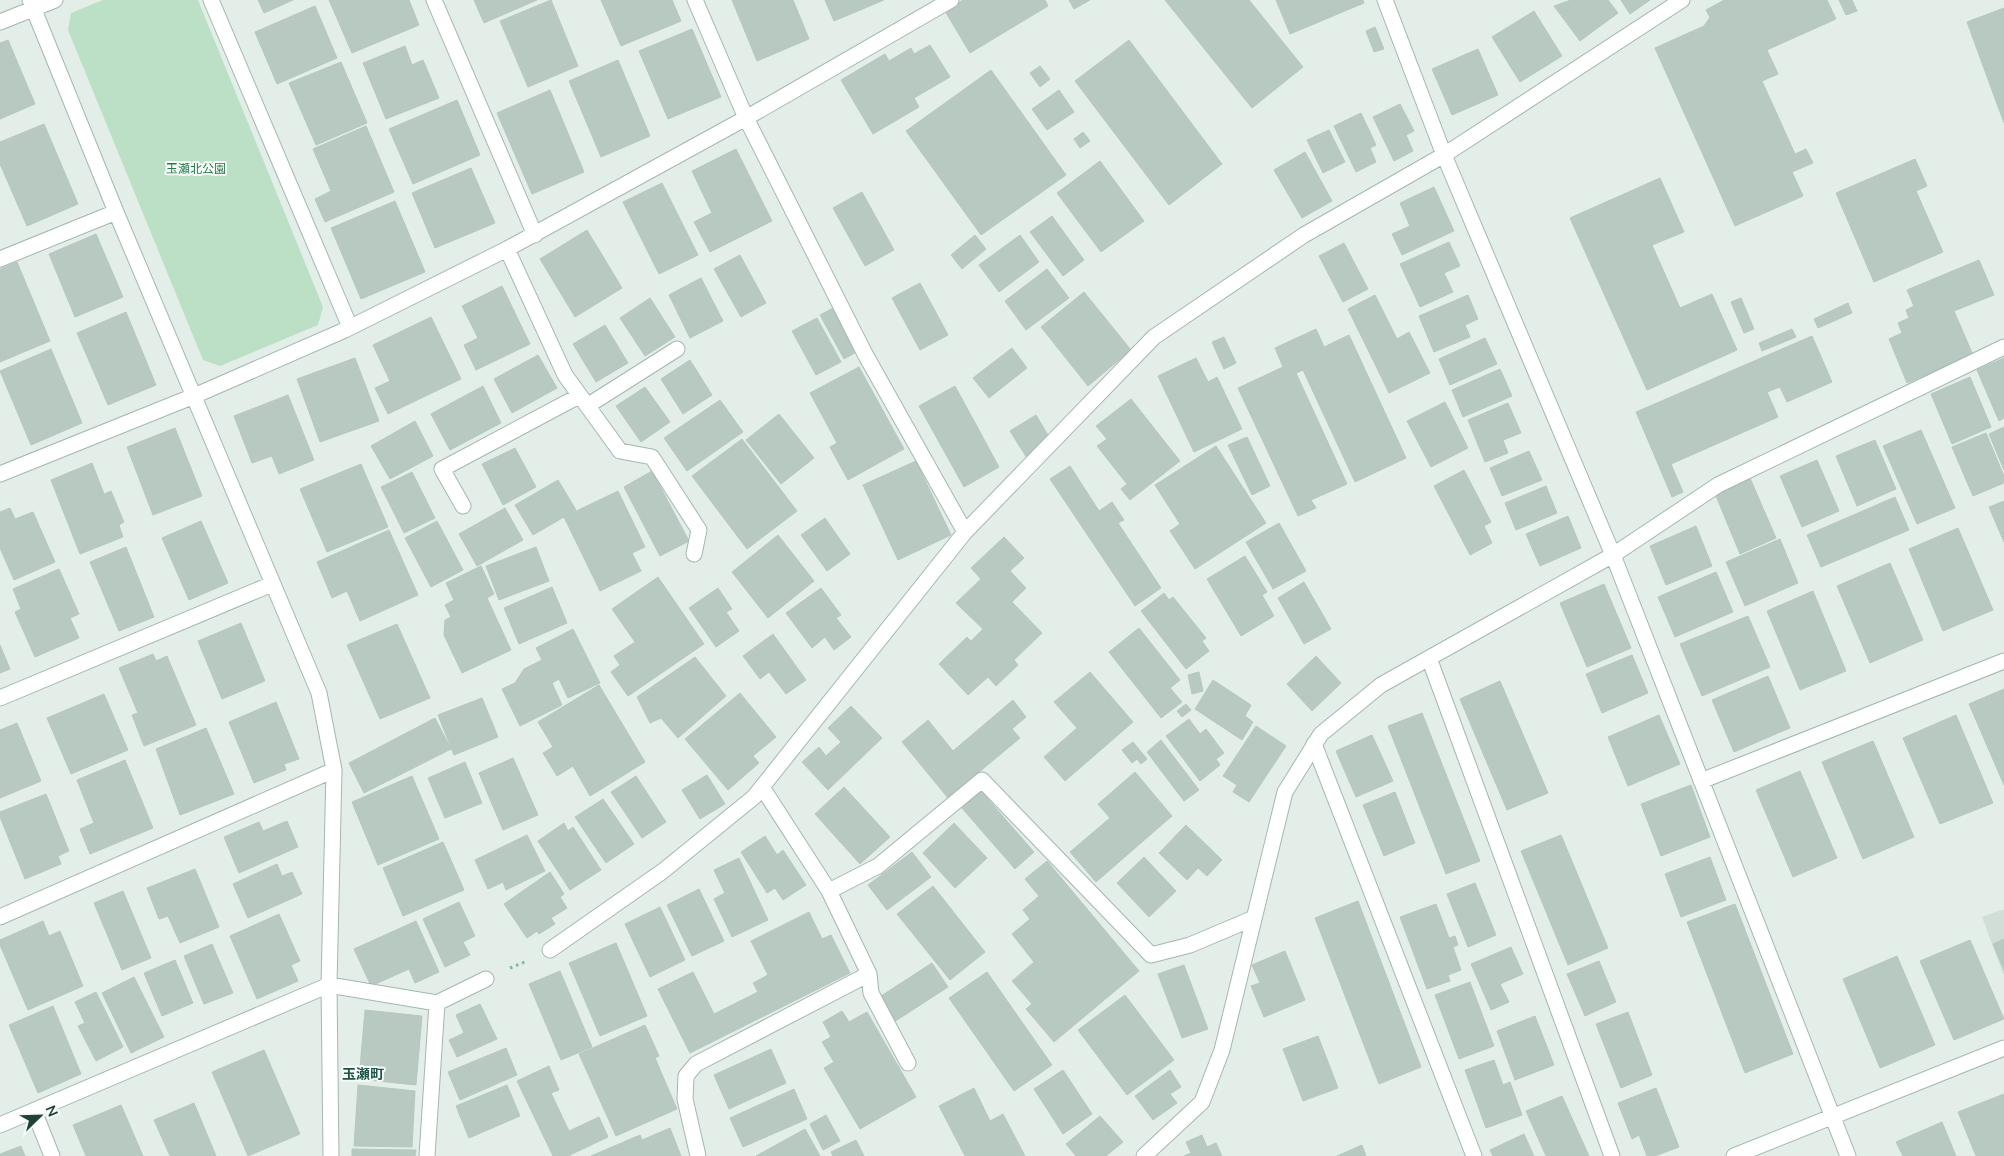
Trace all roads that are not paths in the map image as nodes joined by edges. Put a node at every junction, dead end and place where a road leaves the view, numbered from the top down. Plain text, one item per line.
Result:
1 (55, 0) edge
2 (211, 0) edge
3 (434, 0) edge
4 (695, 0) edge
5 (950, 0) edge
6 (1385, 0) edge
7 (1682, 0) edge
8 (32, 4) edge
9 (923, 7) edge
10 (0, 22) edge
11 (746, 118) junction
12 (1444, 154) junction
13 (116, 212) junction
14 (536, 235) junction
15 (507, 249) junction
16 (0, 259) edge
17 (350, 327) junction
18 (2004, 347) edge
19 (677, 349) dead end
20 (194, 396) junction
21 (583, 401) junction
22 (0, 474) edge
23 (463, 506) dead end
24 (965, 532) junction
25 (694, 554) dead end
26 (1613, 555) junction
27 (272, 584) junction
28 (1429, 658) junction
29 (2004, 661) edge
30 (0, 698) edge
31 (1314, 744) junction
32 (334, 770) junction
33 (1701, 781) junction
34 (762, 787) junction
35 (829, 891) junction
36 (0, 917) edge
37 (1254, 918) junction
38 (550, 950) road end
39 (869, 974) junction
40 (486, 979) road end
41 (328, 985) junction
42 (437, 1003) junction
43 (2004, 1048) edge
44 (908, 1063) dead end
45 (34, 1111) junction
46 (1831, 1116) junction
47 (0, 1126) edge
48 (52, 1156) edge
49 (331, 1156) edge
50 (427, 1156) edge
51 (698, 1156) edge
52 (1144, 1156) edge
53 (1474, 1156) edge
54 (1612, 1156) edge
55 (1734, 1156) edge
56 (1848, 1156) edge

1 - 8 street
2 - 17 street
3 - 14 street
4 - 11 street
5 - 9 street
6 - 12 street
7 - 12 street
8 - 10 street
8 - 13 street
9 - 11 street
11 - 14 street
11 - 24 street
12 - 24 street
12 - 26 street
13 - 16 street
13 - 20 street
14 - 15 street
15 - 17 street
15 - 21 street
17 - 20 street
18 - 26 street
19 - 21 street
20 - 22 street
20 - 27 street
21 - 23 street
21 - 25 street
24 - 34 street
26 - 28 street
26 - 33 street
27 - 30 street
27 - 32 street
28 - 31 street
28 - 54 street
29 - 33 street
31 - 37 street
31 - 53 street
32 - 36 street
32 - 41 street
33 - 46 street
34 - 35 street
34 - 38 street
35 - 37 street
35 - 39 street
37 - 52 street
39 - 44 street
39 - 51 street
40 - 42 street
41 - 42 street
41 - 45 street
41 - 49 street
42 - 50 street
43 - 46 street
45 - 47 street
45 - 48 street
46 - 55 street
46 - 56 street

